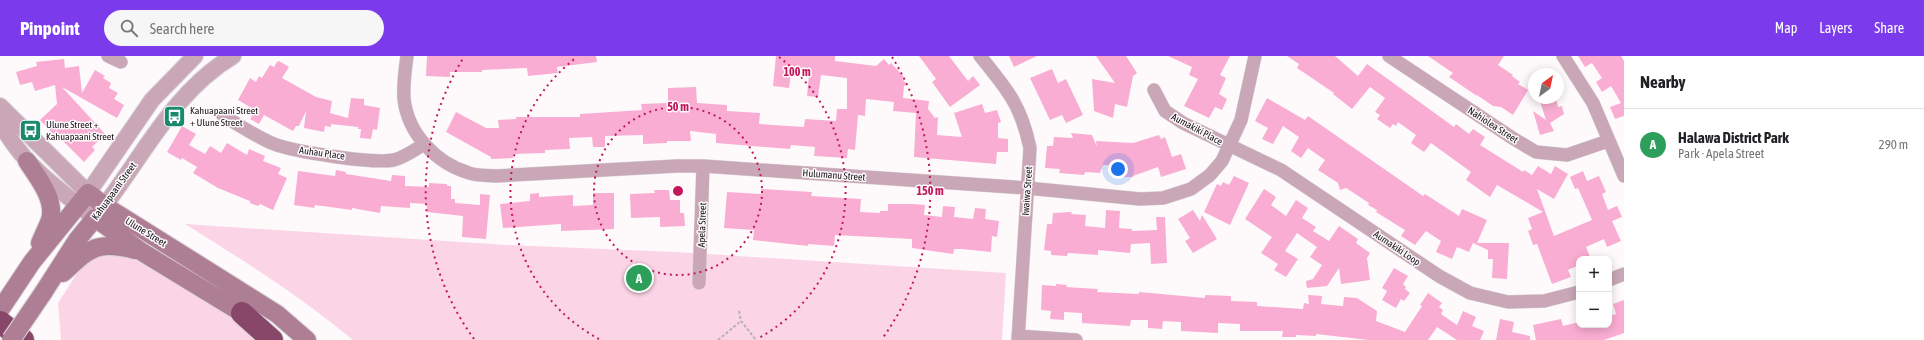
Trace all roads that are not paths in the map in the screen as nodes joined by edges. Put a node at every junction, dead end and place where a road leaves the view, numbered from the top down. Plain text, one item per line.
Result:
1 (108, 56) edge
2 (195, 56) edge
3 (233, 56) edge
4 (407, 56) edge
5 (980, 56) edge
6 (1255, 56) edge
7 (1389, 56) edge
8 (1563, 56) edge
9 (121, 62) dead end
10 (1154, 90) dead end
11 (0, 106) edge
12 (223, 116) dead end
13 (0, 121) edge
14 (1608, 141) junction
15 (424, 144) junction
16 (1229, 145) junction
17 (26, 161) junction
18 (703, 166) junction
19 (1624, 176) edge
20 (1027, 188) junction
21 (83, 199) junction
22 (100, 212) junction
23 (142, 252) junction
24 (32, 262) junction
25 (1624, 274) edge
26 (1612, 279) edge
27 (699, 283) dead end
28 (43, 293) junction
29 (1576, 293) edge
30 (0, 310) edge
31 (242, 313) junction
32 (0, 322) edge
33 (1018, 338) edge
34 (11, 340) edge
35 (23, 340) edge
36 (272, 340) edge
37 (284, 340) edge
38 (307, 340) edge
39 (1076, 340) edge

1 - 9 street
2 - 21 street, Kahuapaani Street
3 - 22 street, Kahuapaani Street
4 - 15 street, Hulumanu Street
5 - 20 street, Iwaiwa Street
6 - 16 street, Hulumanu Street
7 - 14 street, Nahiolea Street
8 - 14 street
10 - 16 street, Aumakiki Place
11 - 21 street, Ulune Street
12 - 15 street, Auhau Place
13 - 17 street, Ulune Street
14 - 19 street
15 - 18 street, Hulumanu Street
16 - 20 street, Hulumanu Street
16 - 29 street, Aumakiki Loop
17 - 21 street, Ulune Street
17 - 24 main road
18 - 20 street, Hulumanu Street
18 - 27 street, Apela Street
20 - 33 street, Iwaiwa Street
21 - 22 main road, Ulune Street
21 - 24 main road, Kahuapaani Street
22 - 23 main road, Ulune Street
22 - 28 main road, Kahuapaani Street
22 - 38 main road, Ulune Street
23 - 28 main road
23 - 31 main road, Ulune Street
24 - 30 main road, Kahuapaani Street
25 - 26 street
28 - 34 main road, Kahuapaani Street, bridge
31 - 36 highway
31 - 37 street, Ulune Street
32 - 35 highway
33 - 39 street

